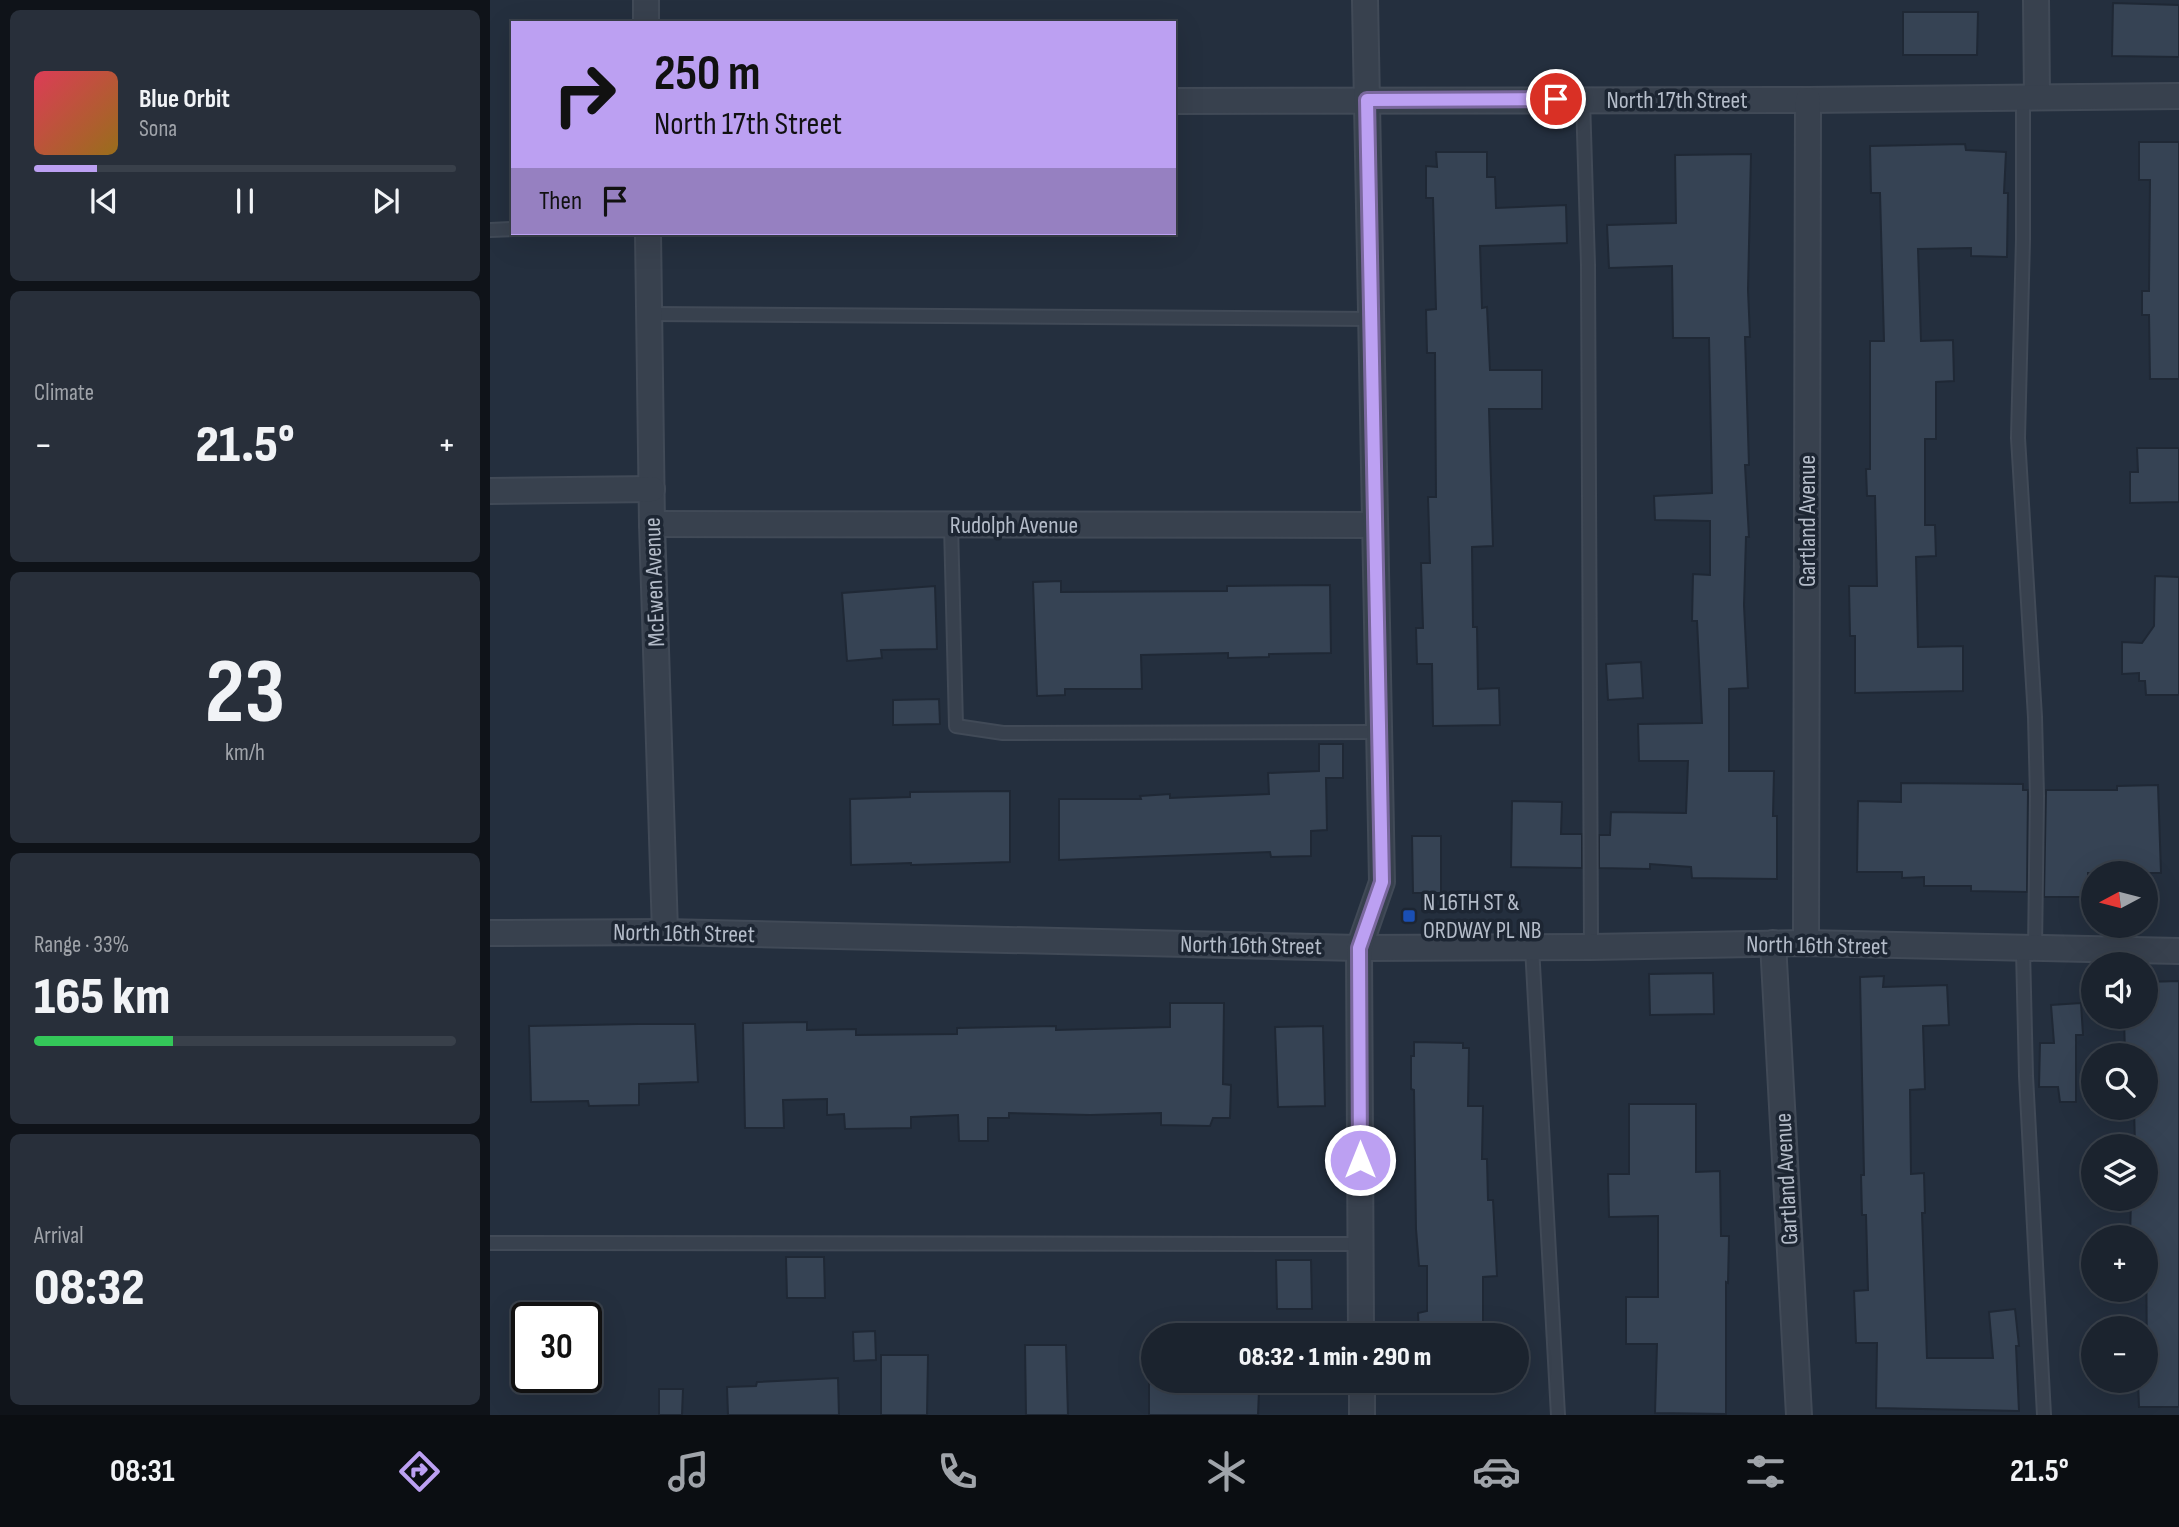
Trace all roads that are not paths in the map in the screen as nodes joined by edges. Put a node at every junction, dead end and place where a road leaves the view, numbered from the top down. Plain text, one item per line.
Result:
1 (646, 0) edge
2 (1365, 0) edge
3 (2036, 0) edge
4 (646, 21) edge
5 (2179, 96) edge
6 (2030, 97) junction
7 (1583, 99) junction
8 (1367, 100) junction
9 (1808, 100) junction
10 (1176, 101) edge
11 (511, 229) edge
12 (490, 230) edge
13 (648, 235) edge
14 (650, 314) junction
15 (1371, 319) junction
16 (652, 489) junction
17 (490, 491) edge
18 (652, 524) junction
19 (951, 525) junction
20 (1375, 526) junction
21 (1378, 732) junction
22 (665, 932) junction
23 (490, 933) edge
24 (1773, 943) junction
25 (1806, 943) junction
26 (1532, 947) junction
27 (1591, 947) junction
28 (1359, 948) junction
29 (2029, 950) junction
30 (2179, 951) edge
31 (490, 1243) edge
32 (1361, 1244) junction
33 (1362, 1323) edge
34 (1362, 1393) edge
35 (1362, 1415) edge
36 (1558, 1415) edge
37 (1799, 1415) edge
38 (2044, 1415) edge

1 - 4 street
2 - 8 street
3 - 6 street
5 - 6 street, North 17th Street
6 - 9 street, North 17th Street
6 - 29 lane
7 - 8 street, North 17th Street
7 - 9 street, North 17th Street
7 - 27 lane
8 - 10 street, North 17th Street
8 - 15 street
9 - 25 street, Gartland Avenue
11 - 12 lane
13 - 14 street, McEwen Avenue
14 - 15 lane
14 - 16 street, McEwen Avenue
15 - 20 street
16 - 17 street
16 - 18 street, McEwen Avenue
18 - 19 street, Rudolph Avenue
18 - 22 street, McEwen Avenue
19 - 20 street, Rudolph Avenue
19 - 21 lane
20 - 21 street
21 - 28 street
22 - 23 street, North 16th Street
22 - 28 street, North 16th Street
24 - 25 street, North 16th Street
24 - 27 street, North 16th Street
24 - 37 street, Gartland Avenue
25 - 29 street, North 16th Street
26 - 27 street, North 16th Street
26 - 28 street, North 16th Street
26 - 36 lane
28 - 32 street
29 - 30 street, North 16th Street
29 - 38 lane
31 - 32 lane
32 - 33 street
34 - 35 street

